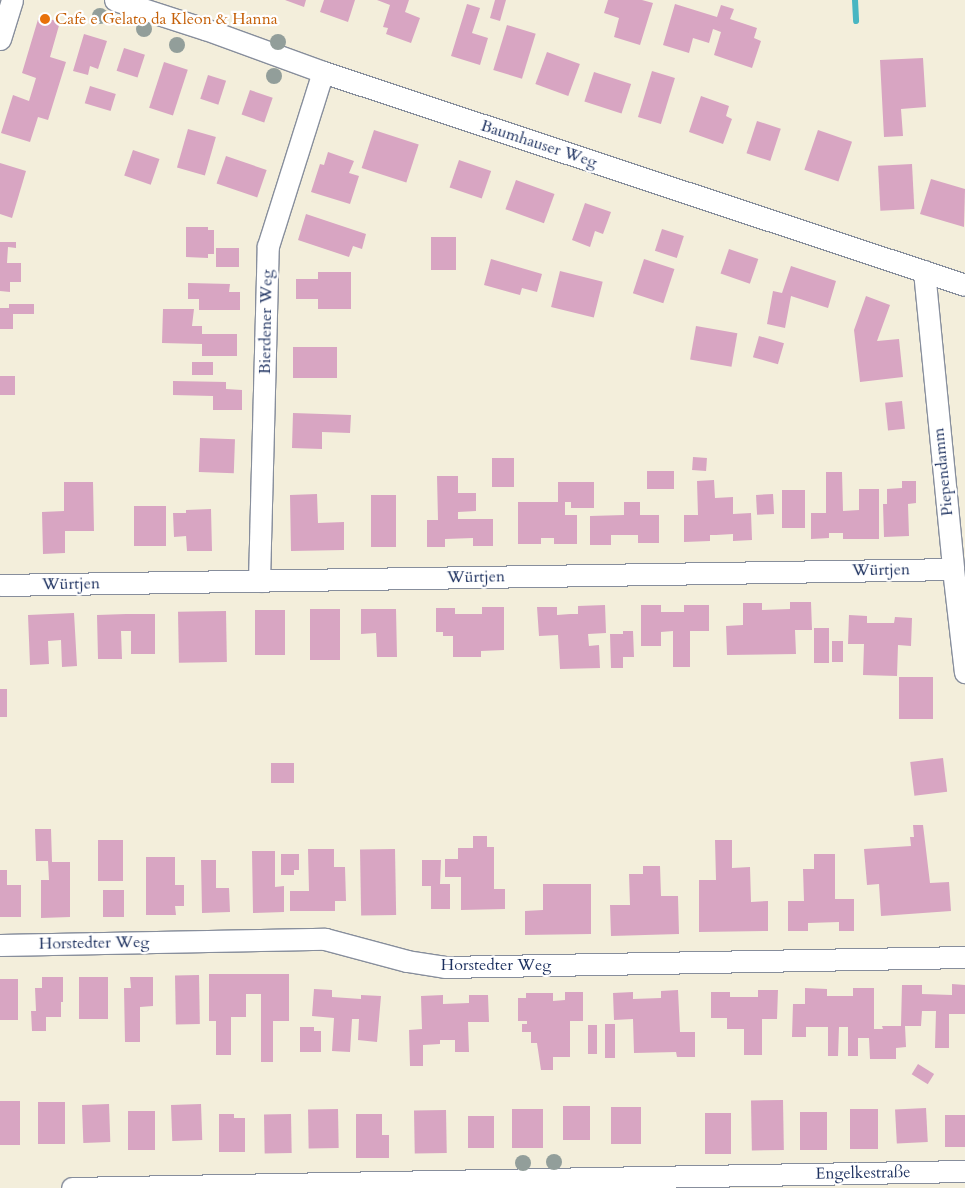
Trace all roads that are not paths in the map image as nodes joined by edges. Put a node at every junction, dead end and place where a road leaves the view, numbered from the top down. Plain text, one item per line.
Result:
1 (12, 0) edge
2 (115, 0) edge
3 (0, 39) edge
4 (323, 72) junction
5 (924, 271) junction
6 (965, 285) edge
7 (952, 569) junction
8 (259, 581) junction
9 (0, 585) edge
10 (965, 672) edge
11 (0, 945) edge
12 (965, 957) edge
13 (965, 1171) edge
14 (72, 1188) edge

1 - 3 street
2 - 4 street, Baumhauser Weg
4 - 5 street, Baumhauser Weg
4 - 8 street, Bierdener Weg
5 - 6 street, Baumhauser Weg
5 - 7 street, Piependamm
7 - 8 street, Würtjen
7 - 10 street, Piependamm
8 - 9 street, Würtjen
11 - 12 street, Horstedter Weg
13 - 14 street, Engelkestraße

